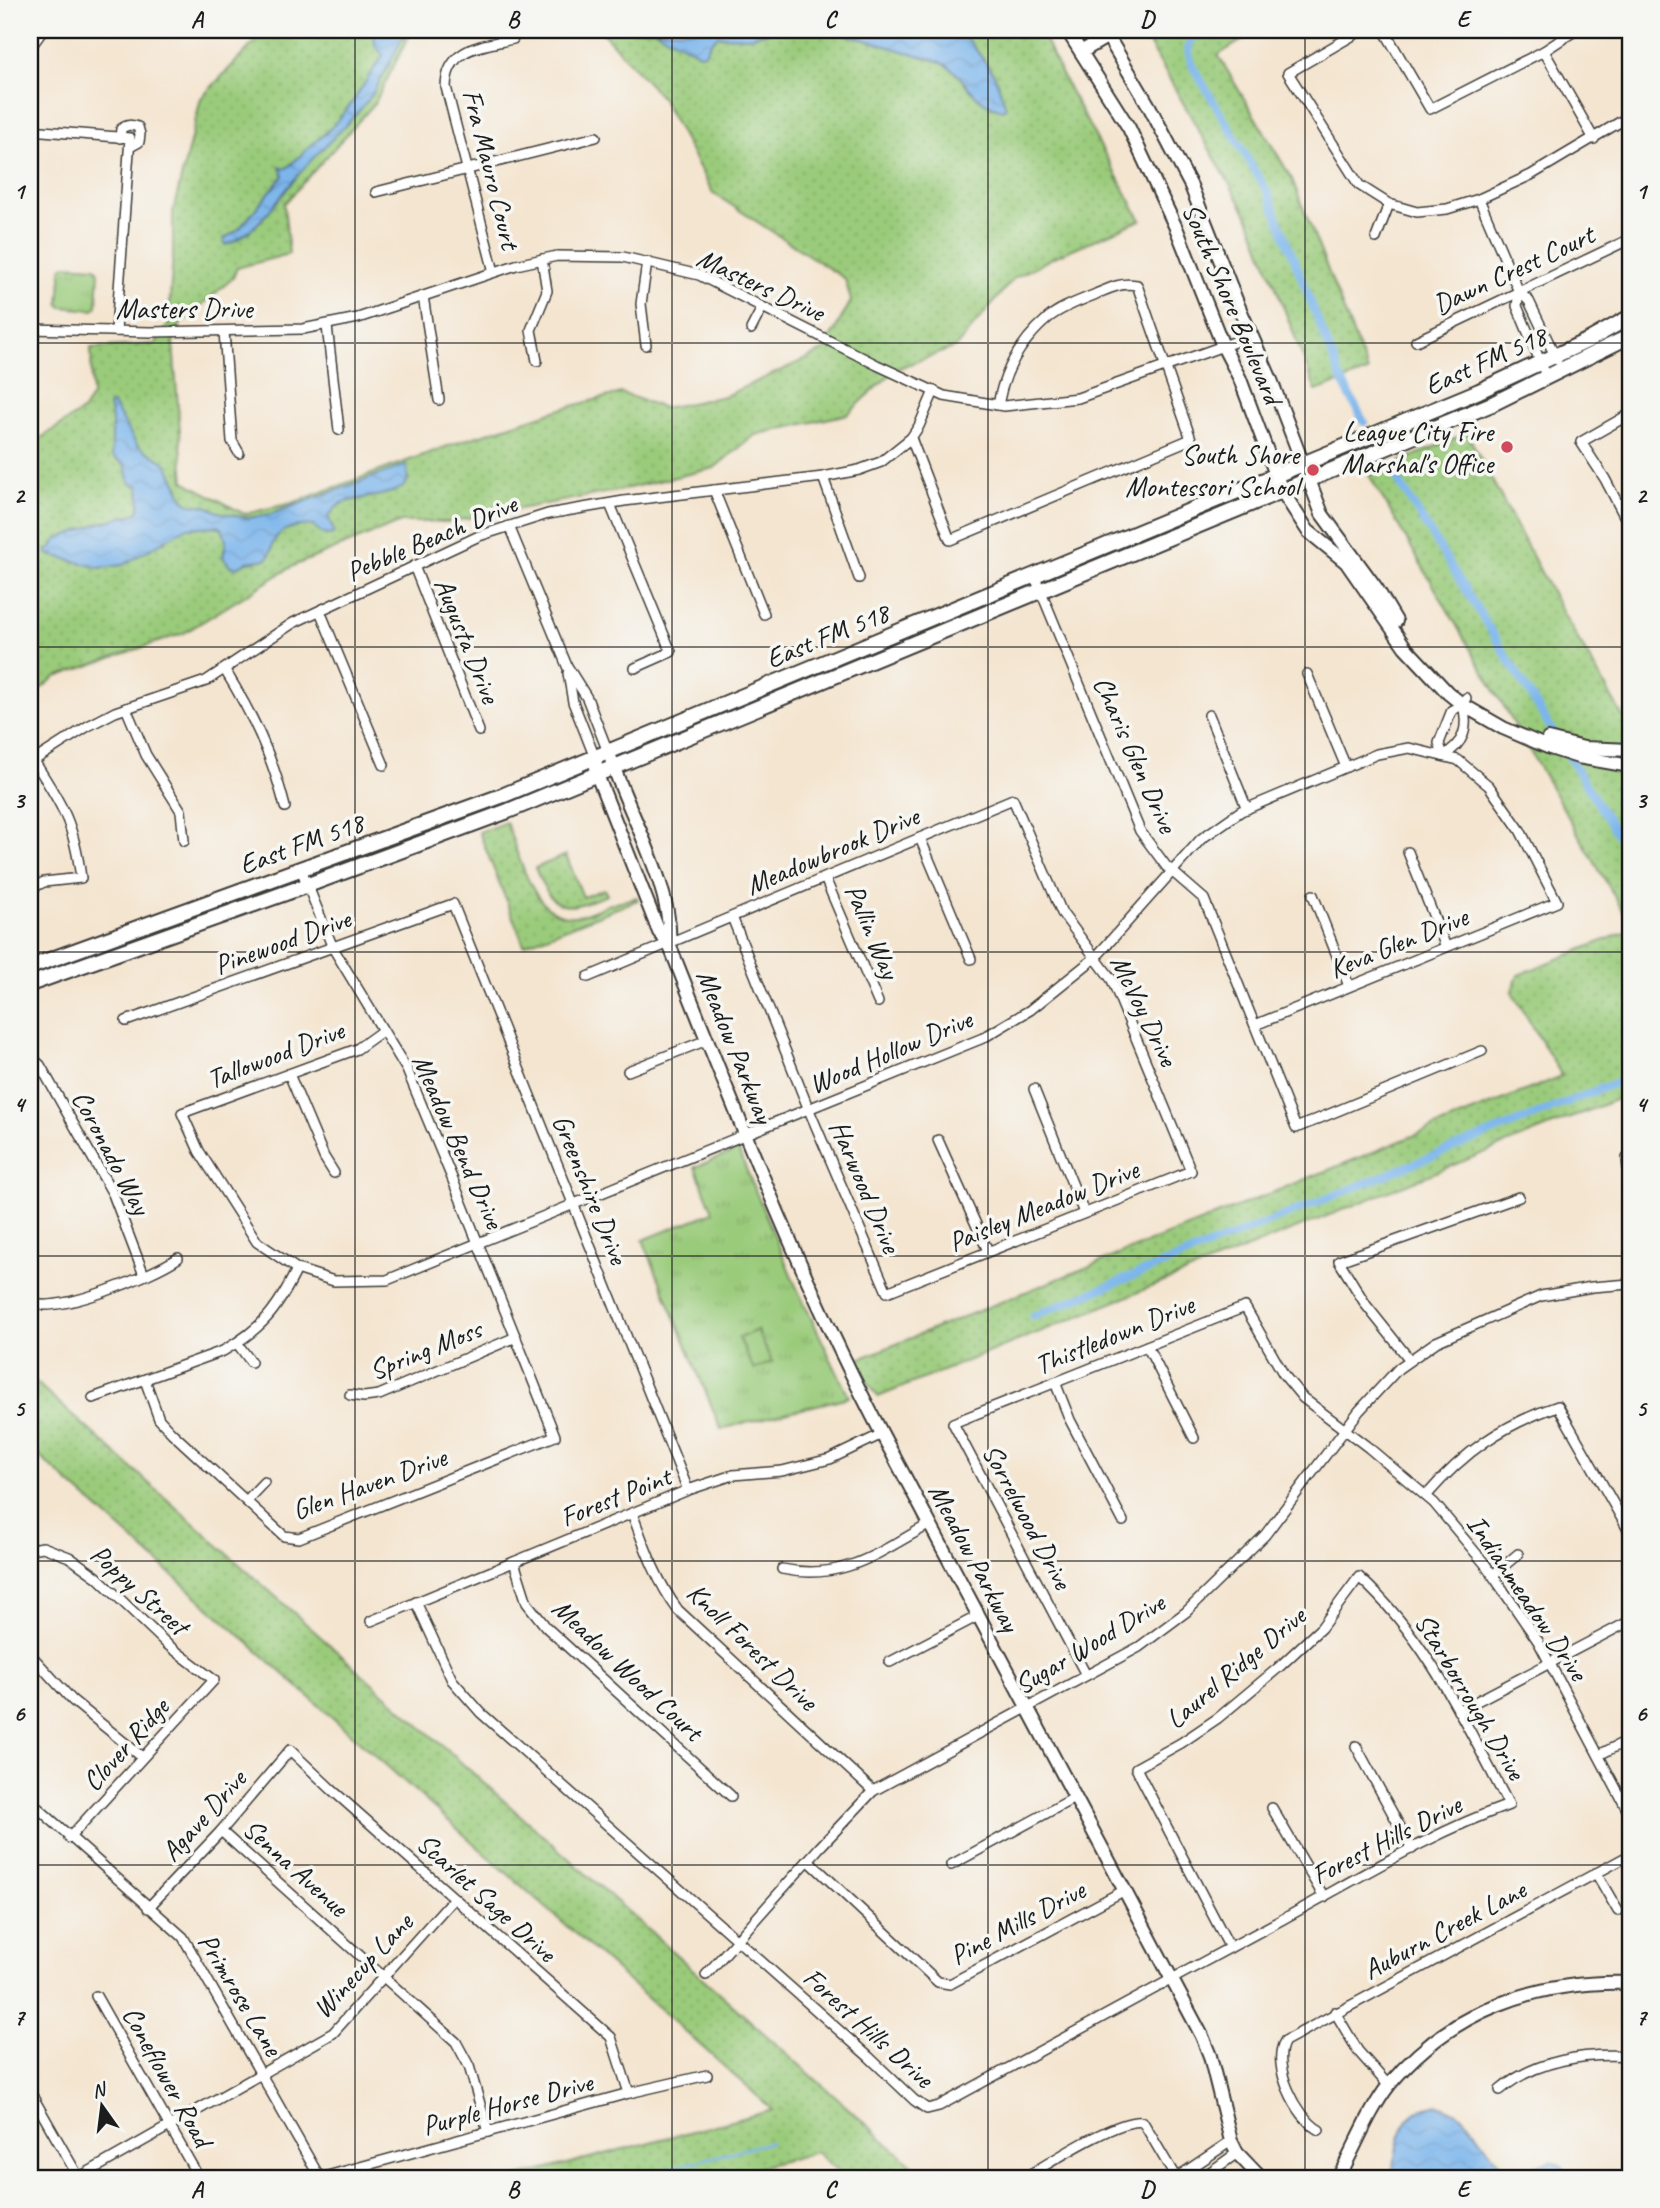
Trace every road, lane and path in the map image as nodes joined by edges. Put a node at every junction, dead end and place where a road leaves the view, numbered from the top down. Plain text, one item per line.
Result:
1 (43, 30) edge
2 (113, 30) edge
3 (1067, 30) edge
4 (1362, 30) edge
5 (1384, 30) edge
6 (1576, 30) edge
7 (168, 31) edge
8 (1106, 33) edge
9 (513, 38) dead end
10 (30, 48) edge
11 (1544, 51) junction
12 (1081, 52) junction
13 (1630, 116) edge
14 (30, 130) edge
15 (596, 137) dead end
16 (1594, 139) junction
17 (467, 170) junction
18 (376, 192) dead end
19 (1479, 199) junction
20 (1389, 204) junction
21 (1376, 238) dead end
22 (1630, 239) edge
23 (542, 259) junction
24 (647, 262) junction
25 (494, 272) junction
26 (1518, 292) junction
27 (424, 296) junction
28 (762, 308) junction
29 (1630, 317) edge
30 (327, 326) junction
31 (30, 329) edge
32 (751, 329) dead end
33 (116, 331) junction
34 (223, 331) junction
35 (1251, 336) junction
36 (1630, 337) edge
37 (1416, 341) dead end
38 (646, 345) dead end
39 (1223, 346) junction
40 (1555, 356) junction
41 (537, 361) dead end
42 (1541, 362) junction
43 (1166, 366) junction
44 (1562, 371) junction
45 (1547, 378) junction
46 (1484, 389) junction
47 (934, 391) junction
48 (439, 400) dead end
49 (1492, 404) junction
50 (998, 405) junction
51 (1630, 414) edge
52 (339, 430) dead end
53 (911, 438) junction
54 (239, 453) dead end
55 (1304, 464) junction
56 (1275, 475) junction
57 (823, 477) junction
58 (1310, 481) junction
59 (714, 490) junction
60 (1282, 491) junction
61 (610, 504) junction
62 (509, 526) junction
63 (1630, 527) edge
64 (414, 566) junction
65 (1035, 577) junction
66 (859, 578) dead end
67 (1041, 591) junction
68 (320, 611) junction
69 (764, 614) dead end
70 (867, 646) junction
71 (874, 660) junction
72 (567, 666) junction
73 (635, 668) dead end
74 (225, 670) junction
75 (1307, 674) dead end
76 (1464, 701) junction
77 (126, 708) junction
78 (1209, 715) dead end
79 (480, 731) dead end
80 (1630, 750) edge
81 (1577, 751) junction
82 (602, 755) junction
83 (1443, 756) junction
84 (32, 762) edge
85 (384, 765) dead end
86 (1630, 766) edge
87 (1346, 767) junction
88 (614, 768) junction
89 (597, 775) junction
90 (1013, 799) joint
91 (285, 807) dead end
92 (1247, 809) junction
93 (920, 838) junction
94 (184, 841) dead end
95 (1408, 852) dead end
96 (301, 869) junction
97 (1172, 871) junction
98 (825, 878) junction
99 (308, 885) junction
100 (30, 889) edge
101 (1313, 895) dead end
102 (1557, 902) joint
103 (453, 904) joint
104 (732, 917) junction
105 (669, 944) junction
106 (1446, 947) junction
107 (333, 948) junction
108 (1096, 957) junction
109 (971, 959) dead end
110 (30, 967) edge
111 (588, 977) dead end
112 (30, 984) edge
113 (1349, 986) junction
114 (878, 1002) dead end
115 (126, 1021) dead end
116 (1255, 1025) junction
117 (382, 1031) junction
118 (707, 1040) junction
119 (1482, 1051) dead end
120 (30, 1056) edge
121 (628, 1071) dead end
122 (289, 1074) junction
123 (1034, 1089) dead end
124 (809, 1110) junction
125 (182, 1113) joint
126 (746, 1135) junction
127 (938, 1140) dead end
128 (1627, 1158) dead end
129 (1191, 1171) joint
130 (334, 1172) dead end
131 (1630, 1189) edge
132 (1519, 1197) dead end
133 (573, 1205) junction
134 (1084, 1213) junction
135 (479, 1244) junction
136 (988, 1251) junction
137 (178, 1258) dead end
138 (297, 1269) junction
139 (145, 1275) junction
140 (912, 1283) joint
141 (1630, 1284) edge
142 (30, 1303) edge
143 (1245, 1307) joint
144 (516, 1337) junction
145 (237, 1343) junction
146 (1147, 1346) junction
147 (1410, 1360) junction
148 (251, 1362) dead end
149 (145, 1380) junction
150 (1055, 1382) junction
151 (350, 1395) dead end
152 (93, 1398) dead end
153 (1000, 1404) joint
154 (1344, 1430) junction
155 (882, 1434) junction
156 (550, 1438) joint
157 (1194, 1438) dead end
158 (264, 1482) dead end
159 (688, 1490) junction
160 (1426, 1496) junction
161 (247, 1500) junction
162 (632, 1513) junction
163 (1123, 1521) dead end
164 (930, 1524) junction
165 (1630, 1533) edge
166 (30, 1549) edge
167 (1518, 1554) dead end
168 (514, 1562) junction
169 (782, 1569) dead end
170 (1493, 1576) junction
171 (1363, 1580) joint
172 (416, 1602) junction
173 (978, 1616) junction
174 (370, 1620) dead end
175 (1630, 1620) edge
176 (30, 1654) edge
177 (890, 1662) dead end
178 (1549, 1663) junction
179 (1086, 1675) junction
180 (214, 1680) joint
181 (1027, 1707) junction
182 (1458, 1711) junction
183 (1630, 1739) edge
184 (1356, 1746) dead end
185 (290, 1750) joint
186 (1599, 1755) junction
187 (142, 1757) junction
188 (873, 1791) junction
189 (731, 1796) dead end
190 (1076, 1797) junction
191 (30, 1801) edge
192 (1509, 1805) joint
193 (1272, 1808) dead end
194 (1630, 1815) edge
195 (221, 1831) junction
196 (69, 1838) junction
197 (1412, 1849) junction
198 (1630, 1855) edge
199 (808, 1860) junction
200 (951, 1865) dead end
201 (1596, 1873) junction
202 (1125, 1890) junction
203 (1324, 1897) junction
204 (454, 1898) junction
205 (148, 1908) junction
206 (1618, 1911) dead end
207 (737, 1940) junction
208 (1230, 1948) junction
209 (706, 1975) dead end
210 (385, 1976) junction
211 (1172, 1979) junction
212 (1630, 1983) edge
213 (96, 1996) dead end
214 (1335, 2012) junction
215 (1630, 2056) edge
216 (262, 2074) junction
217 (707, 2075) dead end
218 (1389, 2086) junction
219 (1500, 2090) dead end
220 (30, 2092) edge
221 (629, 2093) junction
222 (170, 2126) junction
223 (1319, 2130) dead end
224 (488, 2132) junction
225 (1231, 2141) junction
226 (1237, 2153) junction
227 (79, 2178) edge
228 (200, 2178) edge
229 (320, 2178) edge
230 (1024, 2178) edge
231 (1176, 2178) edge
232 (1202, 2178) edge
233 (1261, 2178) edge
234 (1338, 2178) edge

1 - 10 street
2 - 7 street
3 - 12 street, South Shore Boulevard
4 - 20 street
5 - 11 street
6 - 11 street
8 - 12 street
8 - 35 street, South Shore Boulevard
9 - 17 street, Fra Mauro Court
11 - 16 street
12 - 39 street, South Shore Boulevard
13 - 16 street
14 - 33 street
15 - 17 street
16 - 19 street
17 - 18 street
17 - 25 street, Fra Mauro Court
19 - 20 street
19 - 26 street
20 - 21 street
22 - 26 street, Dawn Crest Court
23 - 24 street, Masters Drive
23 - 25 street, Masters Drive
23 - 41 street
24 - 28 street, Masters Drive
24 - 38 street
25 - 27 street, Masters Drive
26 - 37 street, Dawn Crest Court
26 - 40 street
26 - 42 street
27 - 30 street, Masters Drive
27 - 48 street
28 - 32 street
28 - 47 street, Masters Drive
29 - 40 main road, East FM 518
30 - 34 street, Masters Drive
30 - 52 street
31 - 33 street, Masters Drive
33 - 34 street, Masters Drive
34 - 54 street
35 - 39 street, Masters Drive
35 - 55 street, South Shore Boulevard
36 - 44 main road, East FM 518
39 - 43 street, Masters Drive
39 - 56 street, South Shore Boulevard
40 - 42 main road, East FM 518
40 - 44 street
42 - 45 street
42 - 46 main road, East FM 518
43 - 50 street, Masters Drive
43 - 50 street
43 - 53 street
44 - 45 main road, East FM 518
45 - 49 main road, East FM 518
46 - 49 main road
46 - 55 main road, East FM 518
47 - 50 street, Masters Drive
47 - 53 street, Pebble Beach Drive
49 - 58 main road, East FM 518
51 - 63 street
53 - 57 street, Pebble Beach Drive
55 - 56 main road, East FM 518
55 - 58 street, South Shore Boulevard
56 - 60 street, South Shore Boulevard
56 - 65 main road, East FM 518
57 - 59 street, Pebble Beach Drive
57 - 66 street
58 - 60 main road, East FM 518
58 - 76 street, South Shore Boulevard
59 - 61 street, Pebble Beach Drive
59 - 69 street
60 - 67 main road, East FM 518
60 - 76 street, South Shore Boulevard
61 - 62 street, Pebble Beach Drive
61 - 73 street
62 - 64 street, Pebble Beach Drive
62 - 72 street
64 - 68 street, Pebble Beach Drive
64 - 79 street, Augusta Drive
65 - 67 street, Charis Glen Drive
65 - 70 main road, East FM 518
67 - 71 main road, East FM 518
67 - 97 street, Charis Glen Drive
68 - 74 street, Pebble Beach Drive
68 - 85 street
70 - 71 main road
70 - 82 main road, East FM 518
71 - 88 main road, East FM 518
72 - 82 street
72 - 82 street
74 - 77 street, Pebble Beach Drive
74 - 91 street
75 - 87 street
76 - 81 street, South Shore Boulevard
76 - 81 street, South Shore Boulevard
76 - 83 street
76 - 83 street
77 - 84 street, Pebble Beach Drive
77 - 94 street
78 - 92 street
80 - 81 street, South Shore Boulevard
81 - 86 street, South Shore Boulevard
82 - 88 street, Meadow Parkway
82 - 89 street, Meadow Parkway
82 - 96 main road, East FM 518
83 - 87 street, Wood Hollow Drive
83 - 102 street, Wood Hollow Drive
84 - 100 street
87 - 92 street, Wood Hollow Drive
88 - 89 main road, East FM 518
88 - 105 street, Meadow Parkway
89 - 99 main road, East FM 518
89 - 105 street, Meadow Parkway
90 - 93 street, Meadowbrook Drive
90 - 108 street, McVoy Drive
92 - 97 street, Wood Hollow Drive
93 - 98 street, Meadowbrook Drive
93 - 109 street
95 - 106 street
96 - 99 street, Meadow Bend Drive
96 - 110 main road, East FM 518
97 - 108 street, Wood Hollow Drive
97 - 116 street, Charis Glen Drive
98 - 104 street, Meadowbrook Drive
98 - 114 street, Pallin Way
99 - 107 street, Meadow Bend Drive
99 - 112 main road, East FM 518
101 - 113 street
102 - 106 street, Keva Glen Drive
103 - 107 street, Pinewood Drive
103 - 133 street, Greenshire Drive
104 - 105 street, Meadowbrook Drive
104 - 124 street, Harwood Drive
105 - 111 street, Meadowbrook Drive
105 - 118 street, Meadow Parkway
106 - 113 street, Keva Glen Drive
107 - 115 street, Pinewood Drive
107 - 117 street, Meadow Bend Drive
108 - 124 street, Wood Hollow Drive
108 - 129 street, McVoy Drive
113 - 116 street, Keva Glen Drive
116 - 119 street, Charis Glen Drive
117 - 122 street, Tallowood Drive
117 - 135 street, Meadow Bend Drive
118 - 121 street
118 - 126 street, Meadow Parkway
120 - 139 street, Coronado Way
122 - 125 street, Tallowood Drive
122 - 130 street
123 - 134 street
124 - 126 street, Wood Hollow Drive
124 - 140 street, Harwood Drive
125 - 138 street, Wood Hollow Drive
126 - 133 street, Wood Hollow Drive
126 - 155 street, Meadow Parkway
127 - 136 street
128 - 131 street
129 - 134 street, Paisley Meadow Drive
132 - 147 street
133 - 135 street, Wood Hollow Drive
133 - 159 street, Greenshire Drive
134 - 136 street, Paisley Meadow Drive
135 - 138 street, Wood Hollow Drive
135 - 144 street, Meadow Bend Drive
136 - 140 street, Paisley Meadow Drive
137 - 139 street
138 - 145 street
139 - 142 street
141 - 147 street, Sugar Wood Drive
143 - 146 street, Thistledown Drive
143 - 154 street, Indianmeadow Drive
144 - 151 street, Spring Moss
144 - 156 street, Meadow Bend Drive
145 - 148 street
145 - 149 street
146 - 150 street, Thistledown Drive
146 - 157 street
147 - 154 street, Sugar Wood Drive
149 - 152 street
149 - 161 street, Glen Haven Drive
150 - 153 street, Thistledown Drive
150 - 163 street
153 - 179 street, Sorrelwood Drive
154 - 160 street, Indianmeadow Drive
154 - 179 street, Sugar Wood Drive
155 - 159 street, Forest Point
155 - 164 street, Meadow Parkway
156 - 161 street, Glen Haven Drive
158 - 161 street
159 - 162 street, Forest Point
160 - 165 street
160 - 170 street, Indianmeadow Drive
162 - 168 street, Forest Point
162 - 188 street, Knoll Forest Drive
164 - 169 street
164 - 173 street, Meadow Parkway
166 - 180 street, Poppy Street
167 - 170 street
168 - 172 street, Forest Point
168 - 189 street, Meadow Wood Court
170 - 178 street, Indianmeadow Drive
171 - 182 street, Starborrough Drive
171 - 208 street, Laurel Ridge Drive
172 - 174 street, Forest Point
172 - 207 street, Forest Hills Drive
173 - 177 street
173 - 181 street, Meadow Parkway
175 - 178 street
176 - 187 street
178 - 182 street
178 - 186 street, Indianmeadow Drive
179 - 181 street, Sugar Wood Drive
180 - 187 street, Clover Ridge
181 - 188 street, Sugar Wood Drive
181 - 190 street, Meadow Parkway
182 - 192 street, Starborrough Drive
183 - 186 street
184 - 197 street
185 - 195 street, Agave Drive
185 - 204 street, Scarlet Sage Drive
186 - 194 street, Indianmeadow Drive
187 - 196 street, Clover Ridge
188 - 199 street, Sugar Wood Drive
190 - 200 street
190 - 202 street, Meadow Parkway
191 - 196 street, Primrose Lane
192 - 197 street, Forest Hills Drive
193 - 203 street
195 - 205 street, Agave Drive
195 - 210 street, Senna Avenue
196 - 205 street, Primrose Lane
197 - 203 street, Forest Hills Drive
198 - 201 street, Auburn Creek Lane
199 - 202 street, Pine Mills Drive
199 - 207 street, Sugar Wood Drive
201 - 206 street
201 - 214 street, Auburn Creek Lane
202 - 211 street, Meadow Parkway
203 - 208 street, Forest Hills Drive
204 - 210 street, Winecup Lane
204 - 221 street, Scarlet Sage Drive
205 - 216 street, Primrose Lane
207 - 209 street, Sugar Wood Drive
207 - 211 street, Forest Hills Drive
208 - 211 street, Forest Hills Drive
210 - 216 street, Winecup Lane
210 - 224 street, Senna Avenue
211 - 225 street, Meadow Parkway
212 - 218 street
213 - 222 street, Coneflower Road
214 - 218 street
214 - 223 street, Auburn Creek Lane
215 - 219 street
216 - 222 street, Winecup Lane
216 - 229 street, Primrose Lane
217 - 221 street, Purple Horse Drive
218 - 234 street
220 - 227 street
221 - 224 street, Purple Horse Drive
222 - 227 street, Winecup Lane
222 - 228 street, Coneflower Road
224 - 229 street, Purple Horse Drive
225 - 226 street, Meadow Parkway
225 - 231 street
226 - 232 street
226 - 233 street, Meadow Parkway
230 - 231 street

